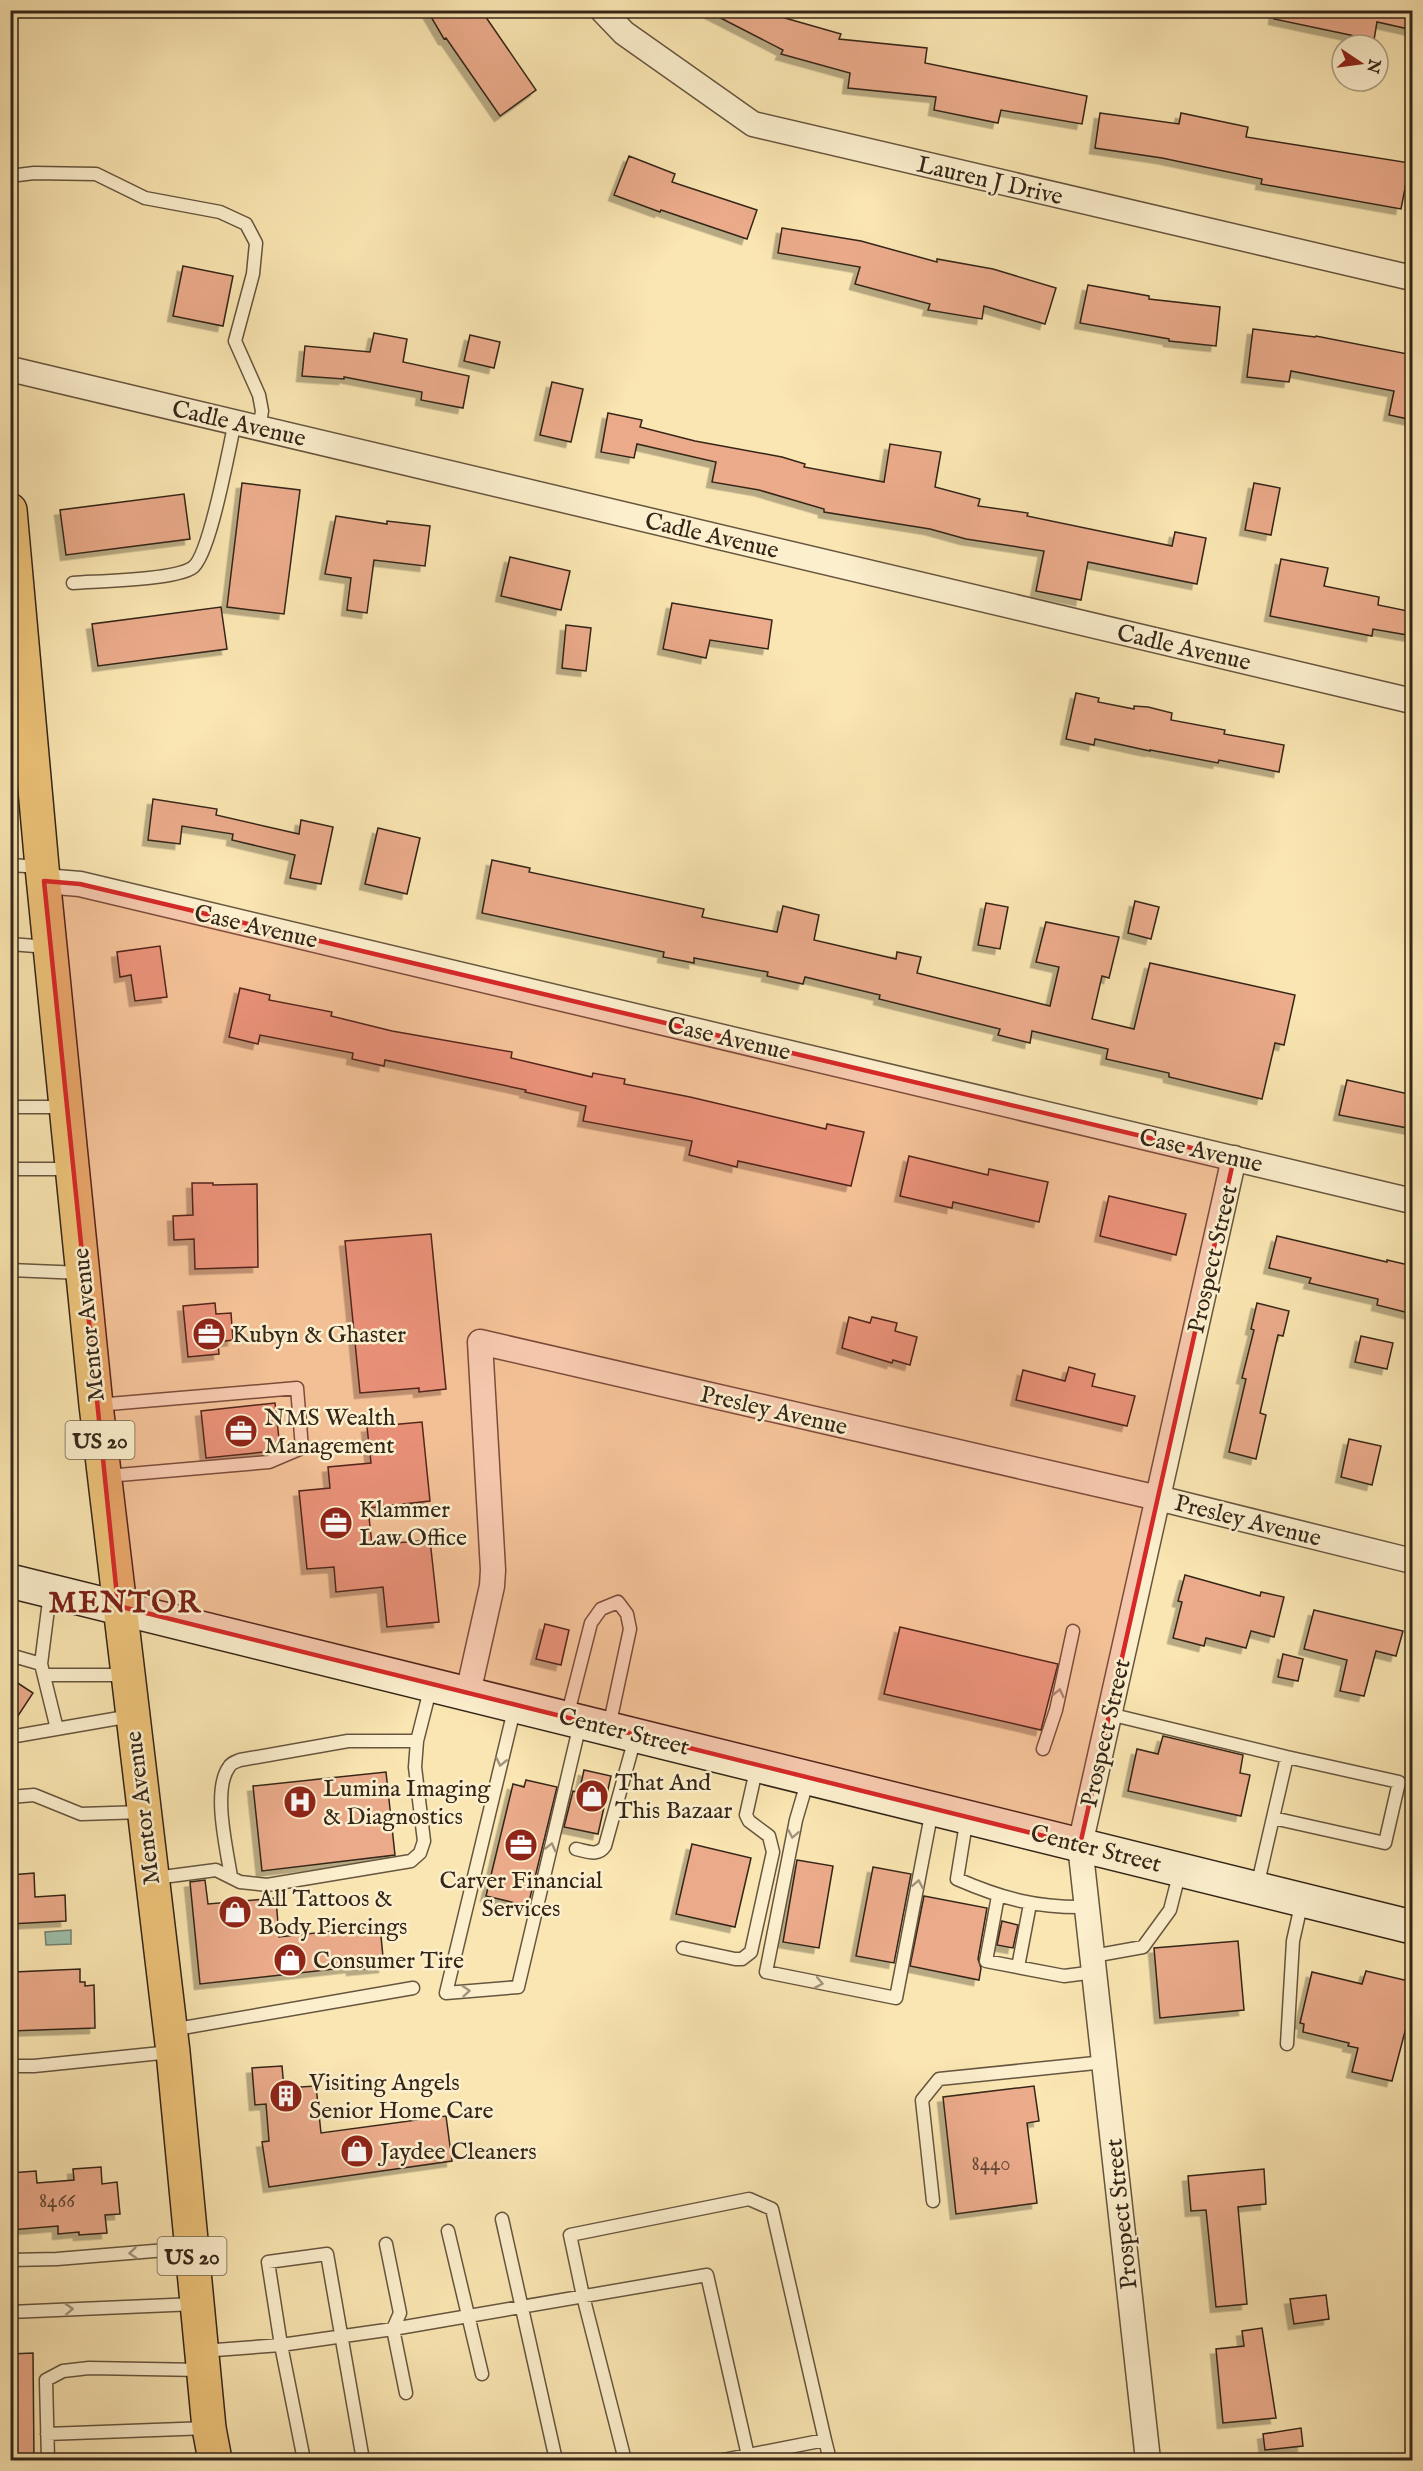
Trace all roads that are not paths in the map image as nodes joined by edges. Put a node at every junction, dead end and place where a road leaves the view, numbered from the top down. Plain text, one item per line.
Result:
1 (602, 10) edge
2 (10, 176) edge
3 (1413, 278) edge
4 (10, 369) edge
5 (234, 422) junction
6 (260, 428) junction
7 (10, 510) edge
8 (73, 583) dead end
9 (18, 680) edge
10 (1413, 701) edge
11 (32, 871) edge
12 (10, 944) edge
13 (52, 947) junction
14 (10, 1107) edge
15 (66, 1107) junction
16 (1234, 1158) junction
17 (10, 1169) edge
18 (73, 1169) junction
19 (1413, 1201) edge
20 (10, 1270) edge
21 (83, 1274) junction
22 (96, 1405) junction
23 (104, 1476) junction
24 (1158, 1498) junction
25 (1413, 1561) edge
26 (10, 1581) edge
27 (51, 1591) junction
28 (118, 1606) junction
29 (1073, 1631) dead end
30 (10, 1655) edge
31 (43, 1669) junction
32 (126, 1675) junction
33 (431, 1684) junction
34 (468, 1693) junction
35 (515, 1705) junction
36 (1109, 1714) junction
37 (132, 1716) junction
38 (598, 1724) junction
39 (57, 1729) junction
40 (10, 1737) edge
41 (417, 1742) junction
42 (1043, 1749) dead end
43 (1287, 1757) junction
44 (757, 1765) junction
45 (808, 1778) junction
46 (10, 1797) edge
47 (933, 1807) junction
48 (143, 1812) junction
49 (967, 1816) junction
50 (1272, 1818) junction
51 (1080, 1845) junction
52 (576, 1849) dead end
53 (1181, 1870) junction
54 (231, 1877) junction
55 (151, 1879) junction
56 (1257, 1889) junction
57 (998, 1896) junction
58 (1303, 1900) junction
59 (1030, 1904) junction
60 (1087, 1907) junction
61 (1413, 1928) edge
62 (683, 1948) dead end
63 (1094, 1964) junction
64 (1018, 1967) junction
65 (413, 1988) dead end
66 (171, 2041) junction
67 (1287, 2044) dead end
68 (1105, 2062) junction
69 (10, 2066) edge
70 (933, 2201) dead end
71 (502, 2219) dead end
72 (448, 2231) dead end
73 (386, 2244) dead end
74 (192, 2248) junction
75 (10, 2260) edge
76 (583, 2296) junction
77 (197, 2304) junction
78 (521, 2307) junction
79 (10, 2312) edge
80 (467, 2316) junction
81 (393, 2329) junction
82 (342, 2337) junction
83 (281, 2345) junction
84 (203, 2360) junction
85 (482, 2374) dead end
86 (406, 2393) dead end
87 (209, 2428) junction
88 (47, 2434) junction
89 (825, 2439) junction
90 (748, 2458) edge
91 (48, 2460) edge
92 (215, 2460) edge
93 (304, 2460) edge
94 (363, 2460) edge
95 (556, 2460) edge
96 (625, 2460) edge
97 (723, 2460) edge
98 (830, 2460) edge
99 (1148, 2460) edge

1 - 3 street, Lauren J Drive
2 - 6 lane
4 - 5 street, Cadle Avenue
5 - 6 street, Cadle Avenue
5 - 8 lane
6 - 10 street, Cadle Avenue
7 - 9 main road, Mentor Avenue / US 20
9 - 11 main road, Mentor Avenue / US 20
11 - 13 main road, Mentor Avenue / US 20
11 - 16 street, Case Avenue
12 - 13 lane
13 - 15 main road, Mentor Avenue / US 20
14 - 15 lane
15 - 18 main road, Mentor Avenue / US 20
16 - 19 street, Case Avenue
16 - 24 street, Prospect Street
17 - 18 lane
18 - 21 main road, Mentor Avenue / US 20
20 - 21 lane
21 - 22 main road, Mentor Avenue / US 20
22 - 23 main road, Mentor Avenue / US 20
22 - 23 lane
23 - 28 main road, Mentor Avenue / US 20
24 - 25 street, Presley Avenue
24 - 34 street, Presley Avenue
24 - 36 street, Prospect Street
26 - 27 main road, Center Street
27 - 28 main road, Center Street
27 - 31 lane
28 - 32 main road, Mentor Avenue / US 20
28 - 33 main road, Center Street
42 -> 29 lane
30 - 31 lane
31 - 32 lane
31 - 39 lane
32 - 37 main road, Mentor Avenue / US 20
33 - 34 main road, Center Street
33 - 41 lane
34 - 35 main road, Center Street
35 - 38 main road, Center Street
35 -> 38 lane
36 - 43 lane
36 - 51 street, Prospect Street
37 - 39 lane
37 - 48 main road, Mentor Avenue / US 20
38 - 38 lane
38 - 44 main road, Center Street
38 - 52 lane
39 - 40 lane
41 - 54 lane
41 - 54 lane
43 - 50 lane
43 - 50 lane
44 - 45 main road, Center Street
44 - 62 lane
45 - 47 main road, Center Street
45 -> 47 lane
46 - 48 lane
47 - 49 main road, Center Street
48 - 55 main road, Mentor Avenue / US 20
49 - 51 main road, Center Street
49 - 57 lane
50 - 56 lane
51 - 53 main road, Center Street
51 - 60 street, Prospect Street
53 - 56 main road, Center Street
53 - 63 lane
54 - 55 lane
55 - 66 main road, Mentor Avenue / US 20
56 - 58 main road, Center Street
57 - 59 lane
57 - 64 lane
58 - 61 main road, Center Street
58 - 67 lane
59 - 60 lane
59 - 64 lane
60 - 63 street, Prospect Street
63 - 64 lane
63 - 68 street, Prospect Street
65 - 66 lane
66 - 69 lane
66 - 74 main road, Mentor Avenue / US 20
68 - 70 lane
68 - 99 street, Prospect Street
71 - 78 lane
72 - 80 lane
73 - 81 lane
74 -> 75 lane
74 - 77 main road, Mentor Avenue / US 20
76 - 78 lane
76 - 89 lane
76 - 90 lane
76 - 96 lane
79 -> 77 lane
77 - 84 main road, Mentor Avenue / US 20
78 - 80 lane
78 - 95 lane
80 - 81 lane
80 - 85 lane
81 - 82 lane
81 - 86 lane
82 - 83 lane
82 - 83 lane
82 - 94 lane
83 - 84 lane
83 - 93 lane
84 - 87 main road, Mentor Avenue / US 20
84 - 88 lane
87 - 88 lane
87 - 92 main road, Mentor Avenue / US 20
88 - 91 lane
89 - 90 lane
89 - 98 lane
90 - 97 lane

